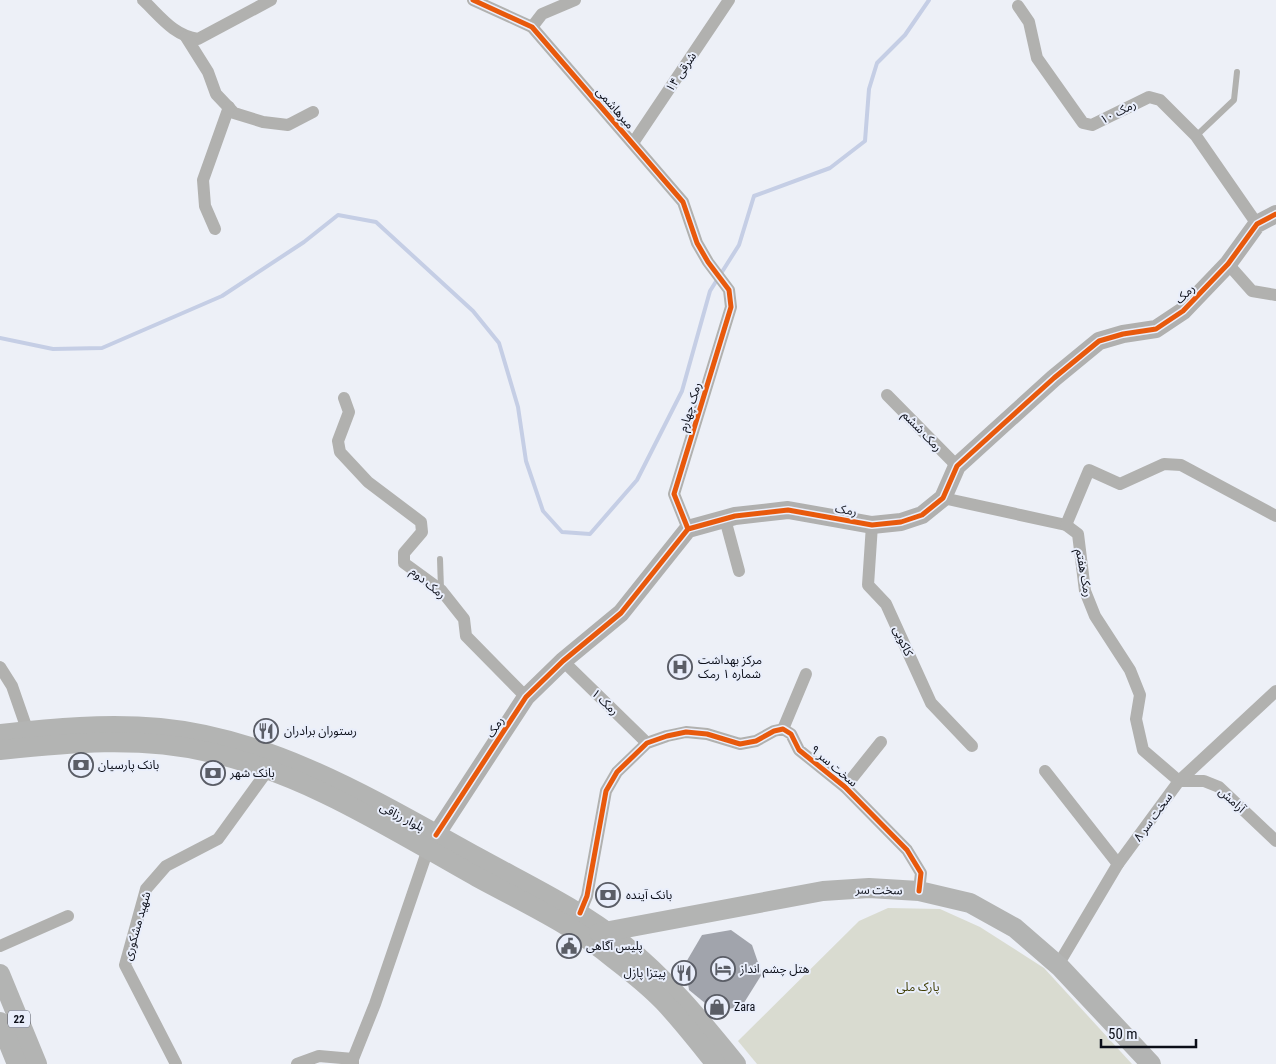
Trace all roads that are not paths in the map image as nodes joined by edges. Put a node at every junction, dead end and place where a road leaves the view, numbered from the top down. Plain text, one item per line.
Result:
1 (143, 0) edge
2 (271, 0) edge
3 (473, 0) edge
4 (575, 0) edge
5 (729, 0) edge
6 (1018, 6) dead end
7 (532, 27) junction
8 (186, 37) junction
9 (1237, 72) dead end
10 (228, 108) junction
11 (313, 112) dead end
12 (1196, 136) junction
13 (633, 143) junction
14 (1276, 214) edge
15 (1257, 224) junction
16 (215, 229) dead end
17 (1228, 264) junction
18 (729, 290) joint
19 (1276, 294) edge
20 (887, 395) dead end
21 (344, 398) dead end
22 (957, 466) junction
23 (943, 498) junction
24 (1276, 516) edge
25 (725, 519) junction
26 (872, 525) junction
27 (1066, 525) junction
28 (688, 529) junction
29 (440, 559) dead end
30 (739, 571) dead end
31 (441, 590) junction
32 (563, 661) junction
33 (0, 667) edge
34 (806, 674) dead end
35 (1276, 691) edge
36 (526, 698) junction
37 (783, 730) junction
38 (28, 732) junction
39 (0, 734) edge
40 (882, 742) dead end
41 (647, 743) junction
42 (972, 746) dead end
43 (0, 750) edge
44 (268, 770) junction
45 (1045, 771) dead end
46 (1179, 781) junction
47 (845, 787) junction
48 (1276, 841) edge
49 (432, 842) junction
50 (1118, 864) junction
51 (919, 891) junction
52 (68, 916) dead end
53 (575, 921) junction
54 (602, 939) junction
55 (0, 946) edge
56 (1058, 965) junction
57 (0, 974) edge
58 (0, 1022) edge
59 (353, 1061) edge
60 (17, 1064) edge
61 (38, 1064) edge
62 (176, 1064) edge
63 (296, 1064) edge
64 (716, 1064) edge
65 (736, 1064) edge
66 (1151, 1064) edge

1 - 8 street
2 - 8 street
3 - 7 street, میرهاشمی
4 - 7 street
5 - 13 street, شرقی ۱۴
6 - 12 street, رمک ۱۰
7 - 13 street, میرهاشمی
8 - 10 street
9 - 12 lane
10 - 11 street
10 - 16 street
12 - 15 street, رمک ۱۰
13 - 18 street, میرهاشمی
14 - 15 street, رمک
15 - 17 street, رمک
17 - 19 street
17 - 22 street, رمک
18 - 28 street, رمک چهارم
20 - 22 street, رمک ششم
21 - 31 street, رمک دوم
22 - 23 street, رمک
23 - 26 street, رمک
23 - 27 street
24 - 27 street
25 - 26 street, رمک
25 - 28 street, رمک
25 - 30 street
26 - 42 street, کاکویی
27 - 46 street, رمک هفتم
28 - 32 street, رمک
29 - 31 lane
31 - 36 street, رمک دوم
32 - 36 street, رمک
32 - 41 street, رمک ۱
33 - 38 street
34 - 37 street
35 - 46 street, سخت سر ۸
36 - 49 street, رمک
37 - 41 street
37 - 47 street, سخت سر ۹
38 - 39 main road, بلوار رزاقی
38 - 49 main road, بلوار رزاقی
40 - 47 street
41 - 53 street
43 - 44 main road, بلوار رزاقی
44 - 49 main road, بلوار رزاقی
44 - 62 street, شهید مشکوری
45 - 50 street
46 - 48 street, آرامش
46 - 50 street, سخت سر ۸
47 - 51 street, سخت سر ۹
49 - 53 main road, بلوار رزاقی
49 - 59 street
50 - 56 street, سخت سر ۸
51 - 54 main road, سخت سر
51 - 56 main road, سخت سر
52 - 55 street
53 - 54 main road, بلوار رزاقی
54 - 64 main road, بلوار رزاقی
54 - 65 main road, بلوار رزاقی
56 - 66 main road, سخت سر
57 - 61 main road, 22
58 - 60 main road, 22
59 - 63 street

